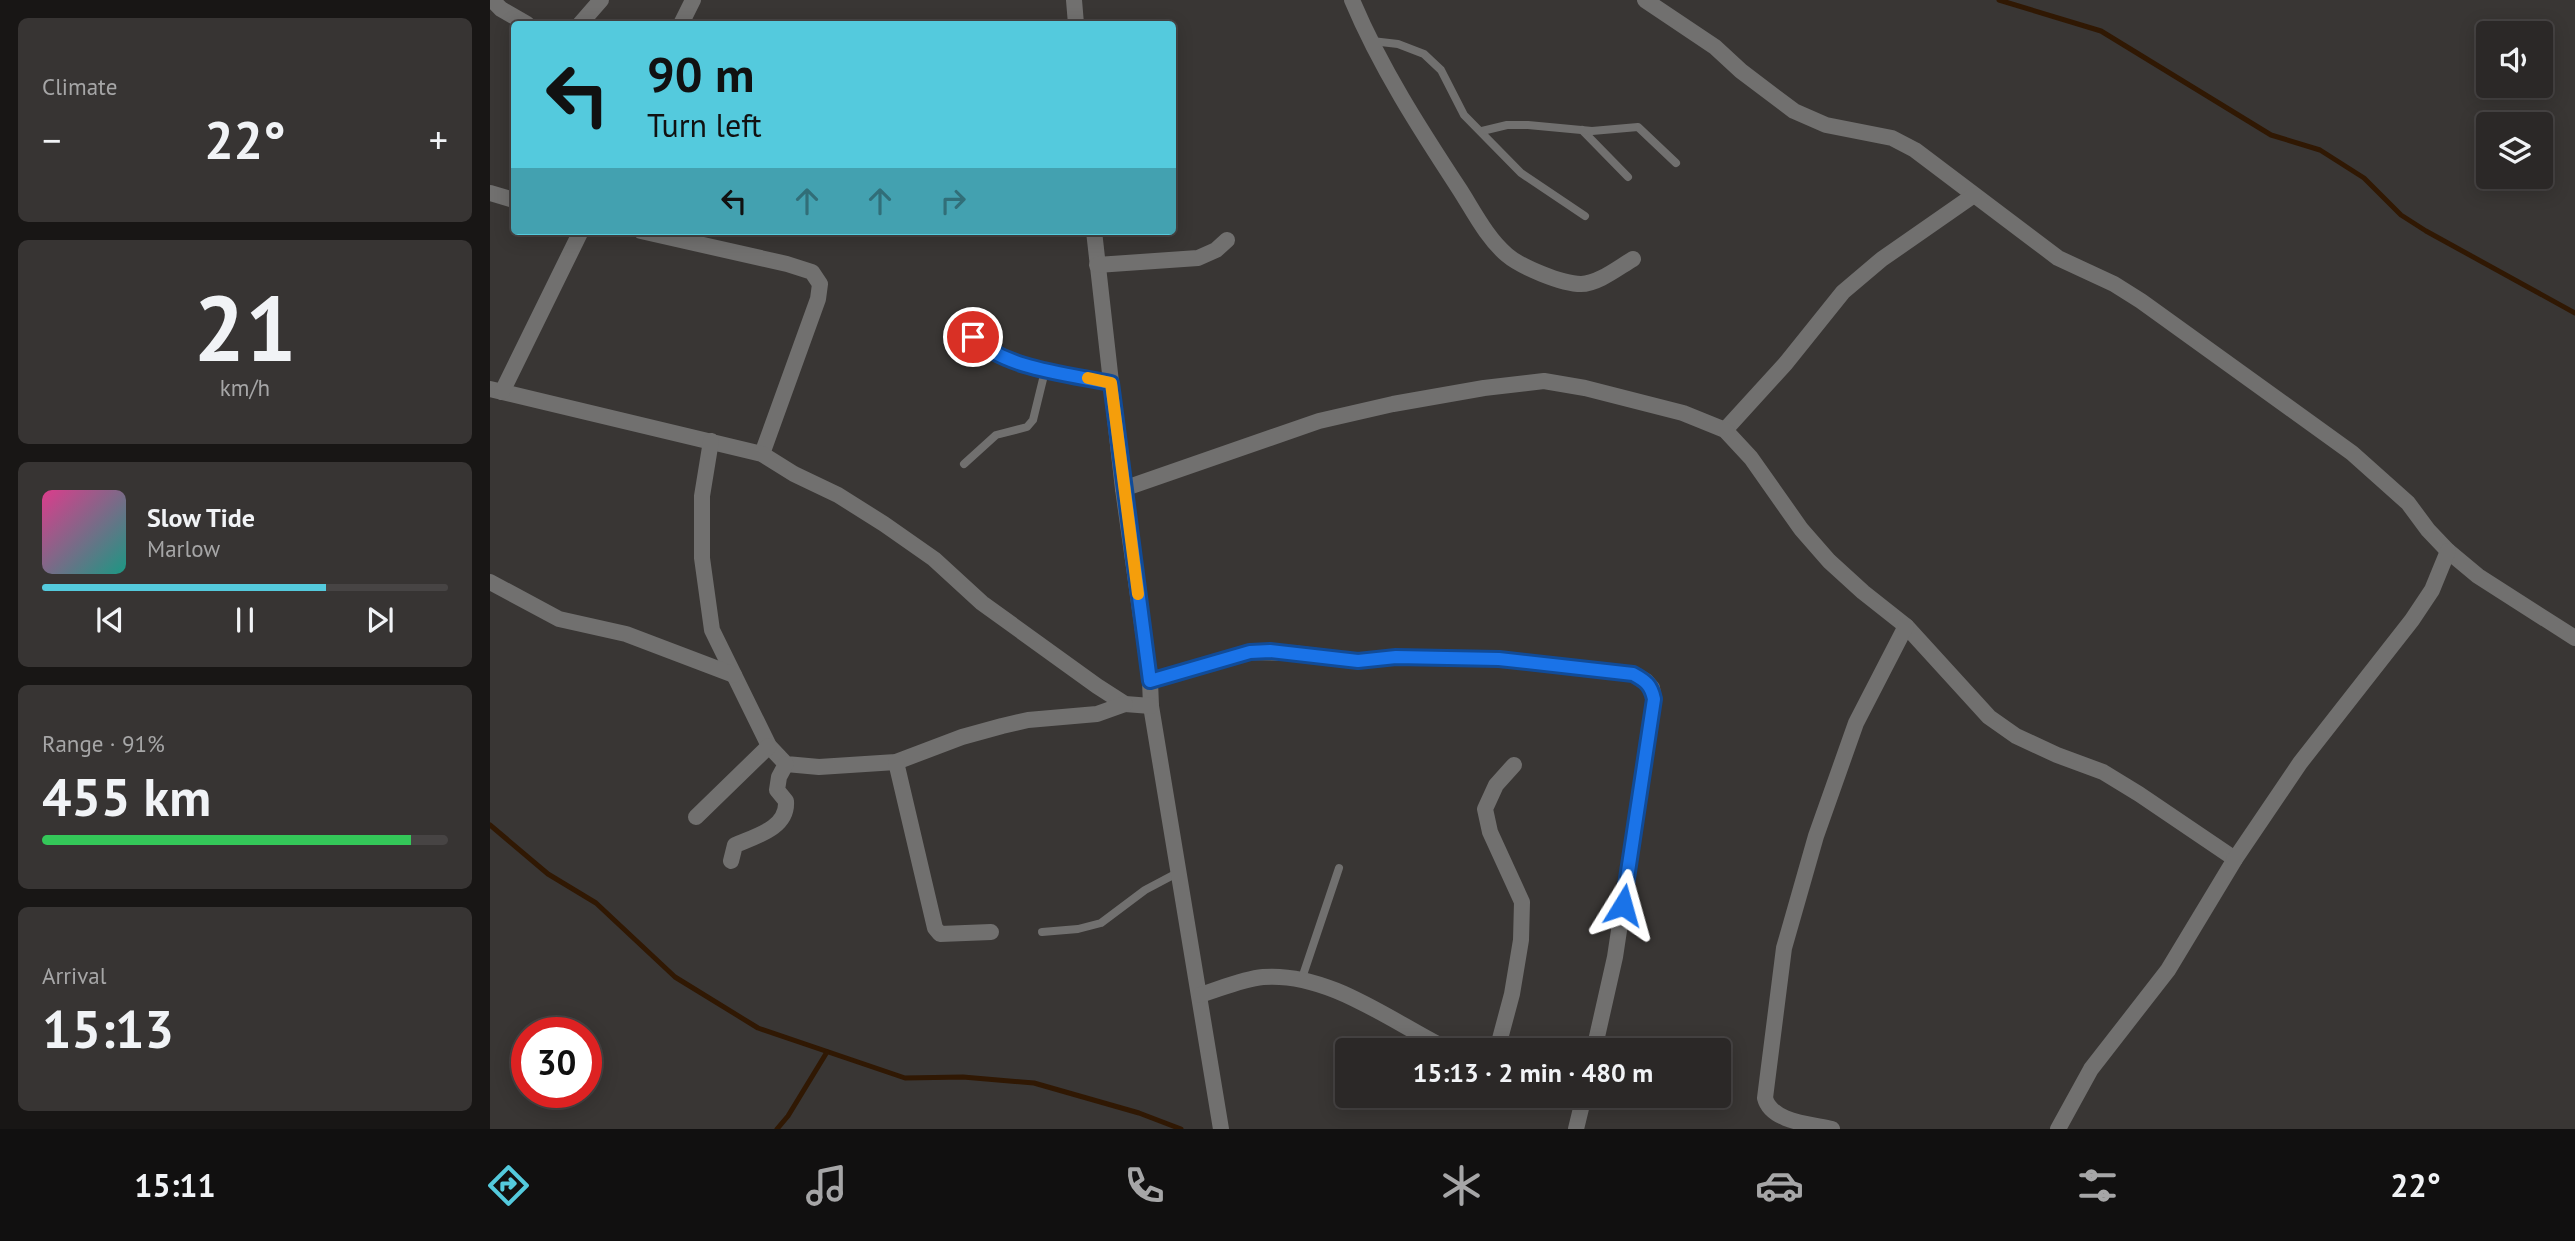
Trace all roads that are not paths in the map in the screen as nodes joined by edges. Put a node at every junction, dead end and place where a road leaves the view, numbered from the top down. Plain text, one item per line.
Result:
1 (492, 0) edge
2 (601, 0) edge
3 (693, 0) edge
4 (1074, 0) edge
5 (1352, 0) edge
6 (1644, 0) edge
7 (522, 21) edge
8 (583, 21) edge
9 (682, 21) edge
10 (1076, 21) edge
11 (1369, 40) junction
12 (1582, 130) junction
13 (1482, 131) junction
14 (1676, 163) dead end
15 (1628, 177) dead end
16 (490, 194) edge
17 (1974, 195) junction
18 (511, 199) edge
19 (1585, 216) dead end
20 (579, 235) edge
21 (659, 235) edge
22 (1094, 235) edge
23 (1227, 240) dead end
24 (1633, 259) dead end
25 (1097, 265) junction
26 (966, 315) dead end
27 (1045, 371) junction
28 (1111, 383) junction
29 (496, 391) edge
30 (1725, 430) junction
31 (711, 441) junction
32 (762, 454) junction
33 (964, 464) dead end
34 (1123, 489) junction
35 (2448, 551) junction
36 (490, 582) edge
37 (1906, 626) junction
38 (2575, 638) edge
39 (734, 674) junction
40 (1150, 681) junction
41 (1125, 704) junction
42 (1151, 706) junction
43 (769, 746) junction
44 (895, 762) junction
45 (786, 764) junction
46 (1514, 765) dead end
47 (696, 817) dead end
48 (2235, 859) junction
49 (731, 861) dead end
50 (1339, 868) dead end
51 (1179, 872) junction
52 (991, 932) dead end
53 (1042, 932) dead end
54 (1302, 978) junction
55 (1200, 995) junction
56 (1426, 1038) edge
57 (1500, 1038) edge
58 (1597, 1038) edge
59 (1581, 1108) edge
60 (1221, 1129) edge
61 (1576, 1129) edge
62 (1832, 1129) edge
63 (2058, 1129) edge

1 - 7 street
2 - 8 street
3 - 9 street
4 - 10 street
5 - 11 street
6 - 17 street
11 - 13 lane
11 - 24 street
12 - 13 lane
12 - 14 lane
12 - 15 lane
13 - 19 lane
16 - 18 street
17 - 30 street
17 - 35 street
20 - 29 street
21 - 32 street
22 - 25 street
23 - 25 street
25 - 28 street
26 - 27 lane
27 - 28 lane
27 - 33 lane
28 - 34 street
29 - 31 street
30 - 34 street
30 - 37 street
31 - 32 street
31 - 39 street
32 - 41 street
34 - 40 street
35 - 38 street
35 - 48 street
36 - 39 street
37 - 48 street
37 - 62 street
39 - 43 street
40 - 42 street
40 - 58 street
41 - 42 street
41 - 44 street
42 - 51 street
43 - 45 street
43 - 47 street
44 - 45 street
44 - 52 street
45 - 49 street
46 - 57 street
48 - 63 street
50 - 54 lane
51 - 53 lane
51 - 55 street
54 - 55 street
54 - 56 street
55 - 60 street
59 - 61 street

